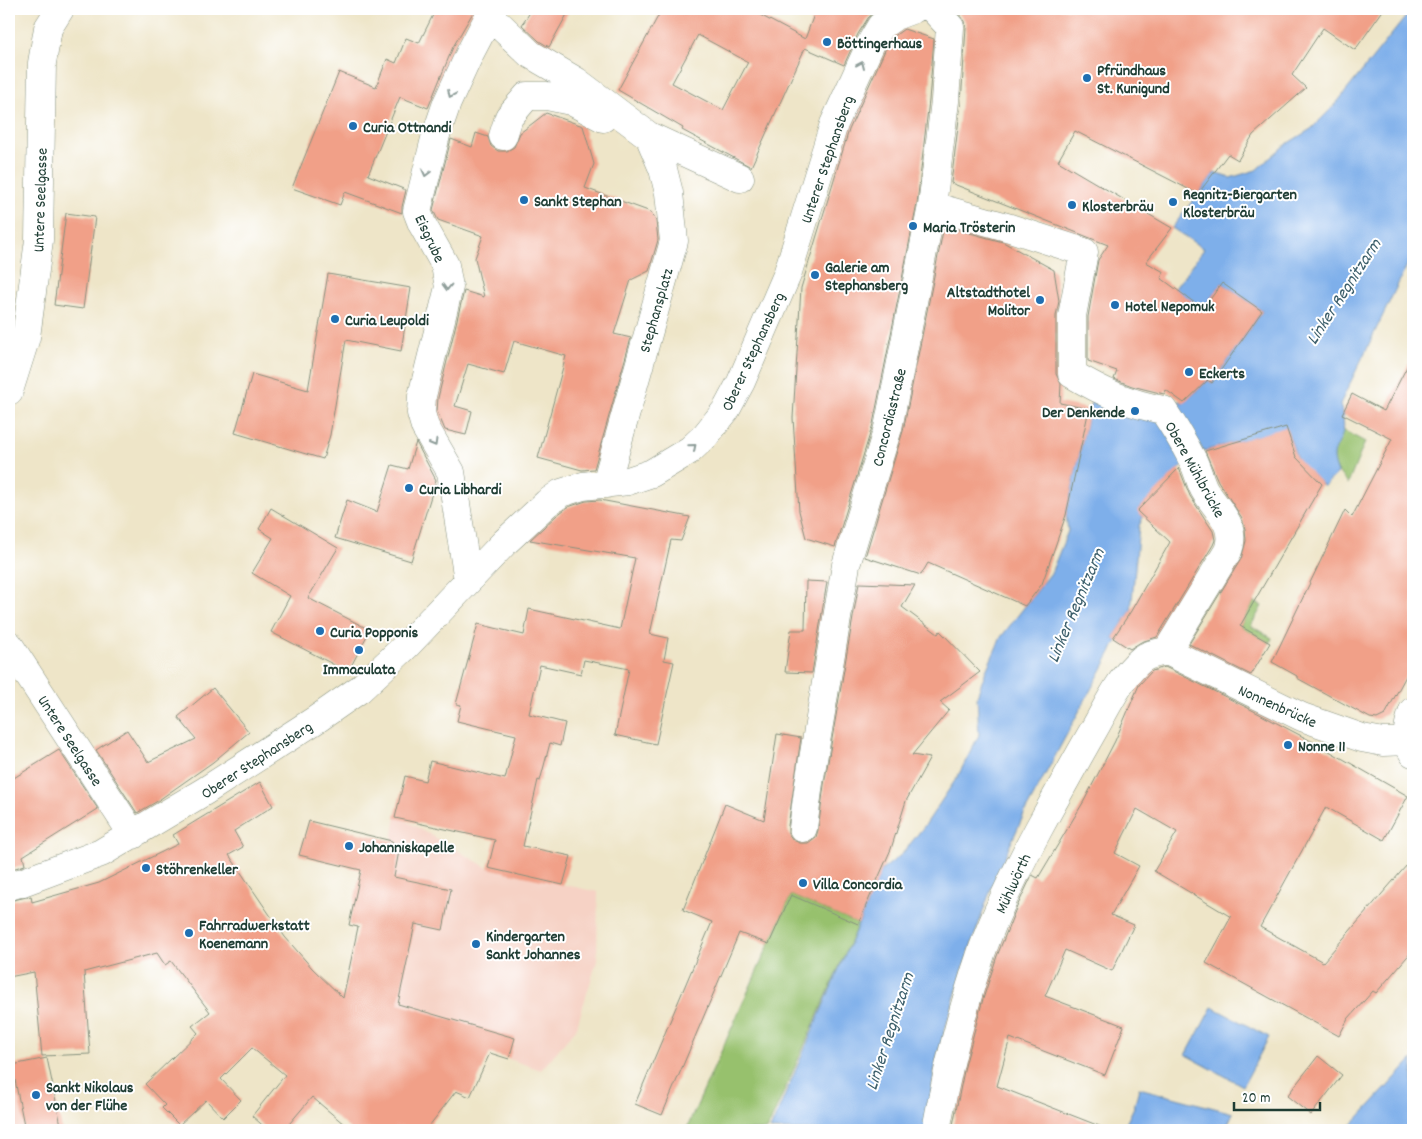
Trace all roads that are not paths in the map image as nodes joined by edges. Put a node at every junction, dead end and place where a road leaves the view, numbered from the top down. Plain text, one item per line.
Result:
1 (60, 9) edge
2 (914, 9) edge
3 (934, 9) edge
4 (491, 12) edge
5 (641, 129) junction
6 (503, 136) dead end
7 (740, 178) dead end
8 (932, 206) junction
9 (786, 275) joint
10 (9, 391) edge
11 (606, 484) junction
12 (468, 580) junction
13 (9, 645) edge
14 (1155, 655) junction
15 (1413, 711) edge
16 (1410, 747) edge
17 (803, 828) dead end
18 (133, 835) junction
19 (9, 886) edge
20 (936, 1130) edge

1 - 10 street, Untere Seelgasse
9 -> 2 street, Unterer Stephansberg
3 - 8 street, Concordiastraße
4 - 5 street
4 -> 12 street, Eisgrube
5 - 6 street
5 - 7 street
5 - 11 street, Stephansplatz
8 - 14 street, Obere Mühlbrücke
8 - 17 street, Concordiastraße
11 -> 9 street, Oberer Stephansberg
11 - 12 street, Oberer Stephansberg
12 - 18 street, Oberer Stephansberg
13 - 18 street, Untere Seelgasse
14 - 16 street, Nonnenbrücke
14 - 20 street, Mühlwörth
15 - 16 street
18 - 19 street, Oberer Stephansberg

